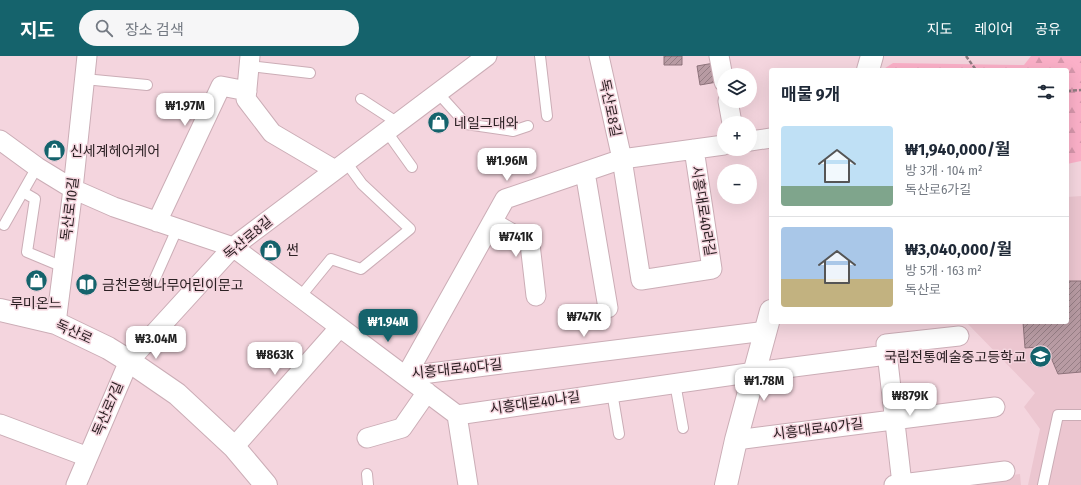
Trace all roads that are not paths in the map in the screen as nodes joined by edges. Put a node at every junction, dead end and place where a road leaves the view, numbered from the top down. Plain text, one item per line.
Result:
1 (86, 56) edge
2 (487, 56) edge
3 (540, 56) edge
4 (599, 56) edge
5 (872, 56) edge
6 (250, 61) edge
7 (869, 68) edge
8 (310, 73) dead end
9 (84, 79) junction
10 (147, 85) dead end
11 (247, 91) junction
12 (438, 93) junction
13 (361, 99) dead end
14 (547, 116) dead end
15 (528, 126) dead end
16 (392, 127) junction
17 (769, 138) edge
18 (0, 140) edge
19 (757, 140) edge
20 (717, 146) edge
21 (694, 149) junction
22 (622, 159) junction
23 (340, 166) junction
24 (37, 167) junction
25 (412, 167) dead end
26 (585, 172) junction
27 (73, 189) junction
28 (23, 192) junction
29 (157, 222) junction
30 (492, 222) junction
31 (4, 225) dead end
32 (177, 229) junction
33 (233, 247) junction
34 (63, 267) junction
35 (153, 283) dead end
36 (536, 296) dead end
37 (300, 298) junction
38 (608, 308) dead end
39 (0, 310) edge
40 (768, 321) edge
41 (56, 323) junction
42 (340, 327) junction
43 (959, 336) dead end
44 (887, 355) junction
45 (129, 361) junction
46 (755, 372) junction
47 (406, 376) junction
48 (675, 383) junction
49 (427, 392) junction
50 (612, 392) junction
51 (995, 406) dead end
52 (457, 415) junction
53 (1081, 415) edge
54 (894, 420) junction
55 (0, 424) edge
56 (683, 428) dead end
57 (619, 434) dead end
58 (367, 438) dead end
59 (736, 440) junction
60 (234, 447) junction
61 (88, 457) junction
62 (1006, 471) dead end
63 (367, 474) dead end
64 (898, 484) edge
65 (76, 485) edge
66 (266, 485) edge
67 (368, 485) edge
68 (468, 485) edge
69 (726, 485) edge
70 (1043, 485) edge

1 - 9 street, 독산로10길
2 - 12 street, 독산로8길
3 - 14 lane
4 - 22 street, 독산로8길
5 - 7 main road
6 - 8 lane
6 - 11 street
9 - 10 lane
9 - 27 street, 독산로10길
11 - 23 street
11 - 29 street
12 - 15 lane
12 - 16 street, 독산로8길
13 - 16 lane
16 - 23 street, 독산로8길
16 - 25 lane
17 - 19 street
18 - 24 street
20 - 21 street, 시흥대로40다길
21 - 22 street, 시흥대로40다길
21 - 22 street, 시흥대로40라길
22 - 26 street, 시흥대로40다길
23 - 33 street, 독산로8길
23 - 37 lane
24 - 27 street
24 - 28 lane
26 - 30 street, 시흥대로40다길
26 - 38 street
27 - 29 street
27 - 34 street, 독산로10길
28 - 31 lane
28 - 34 lane
29 - 32 street
30 - 36 street
30 - 47 street, 시흥대로40다길
32 - 33 street
32 - 35 lane
33 - 37 street
33 - 45 street, 독산로8길
34 - 41 street, 독산로10길
37 - 42 street
39 - 41 main road, 독산로
40 - 46 main road
40 - 47 street, 시흥대로40다길
41 - 45 main road, 독산로
42 - 47 street
42 - 60 street
43 - 44 street
44 - 46 street, 시흥대로40나길
44 - 54 street
45 - 60 main road, 독산로
45 - 61 street, 독산로7길
46 - 48 street, 시흥대로40나길
46 - 59 main road
47 - 49 street
48 - 50 street, 시흥대로40나길
48 - 56 lane
49 - 52 street
49 - 58 street
50 - 52 street, 시흥대로40나길
50 - 57 lane
51 - 54 street, 시흥대로40가길
52 - 68 street
53 - 70 lane
54 - 59 street, 시흥대로40가길
54 - 64 street
55 - 61 street
59 - 69 main road
60 - 66 main road, 독산로
61 - 65 street, 독산로7길
62 - 64 street
63 - 67 lane

